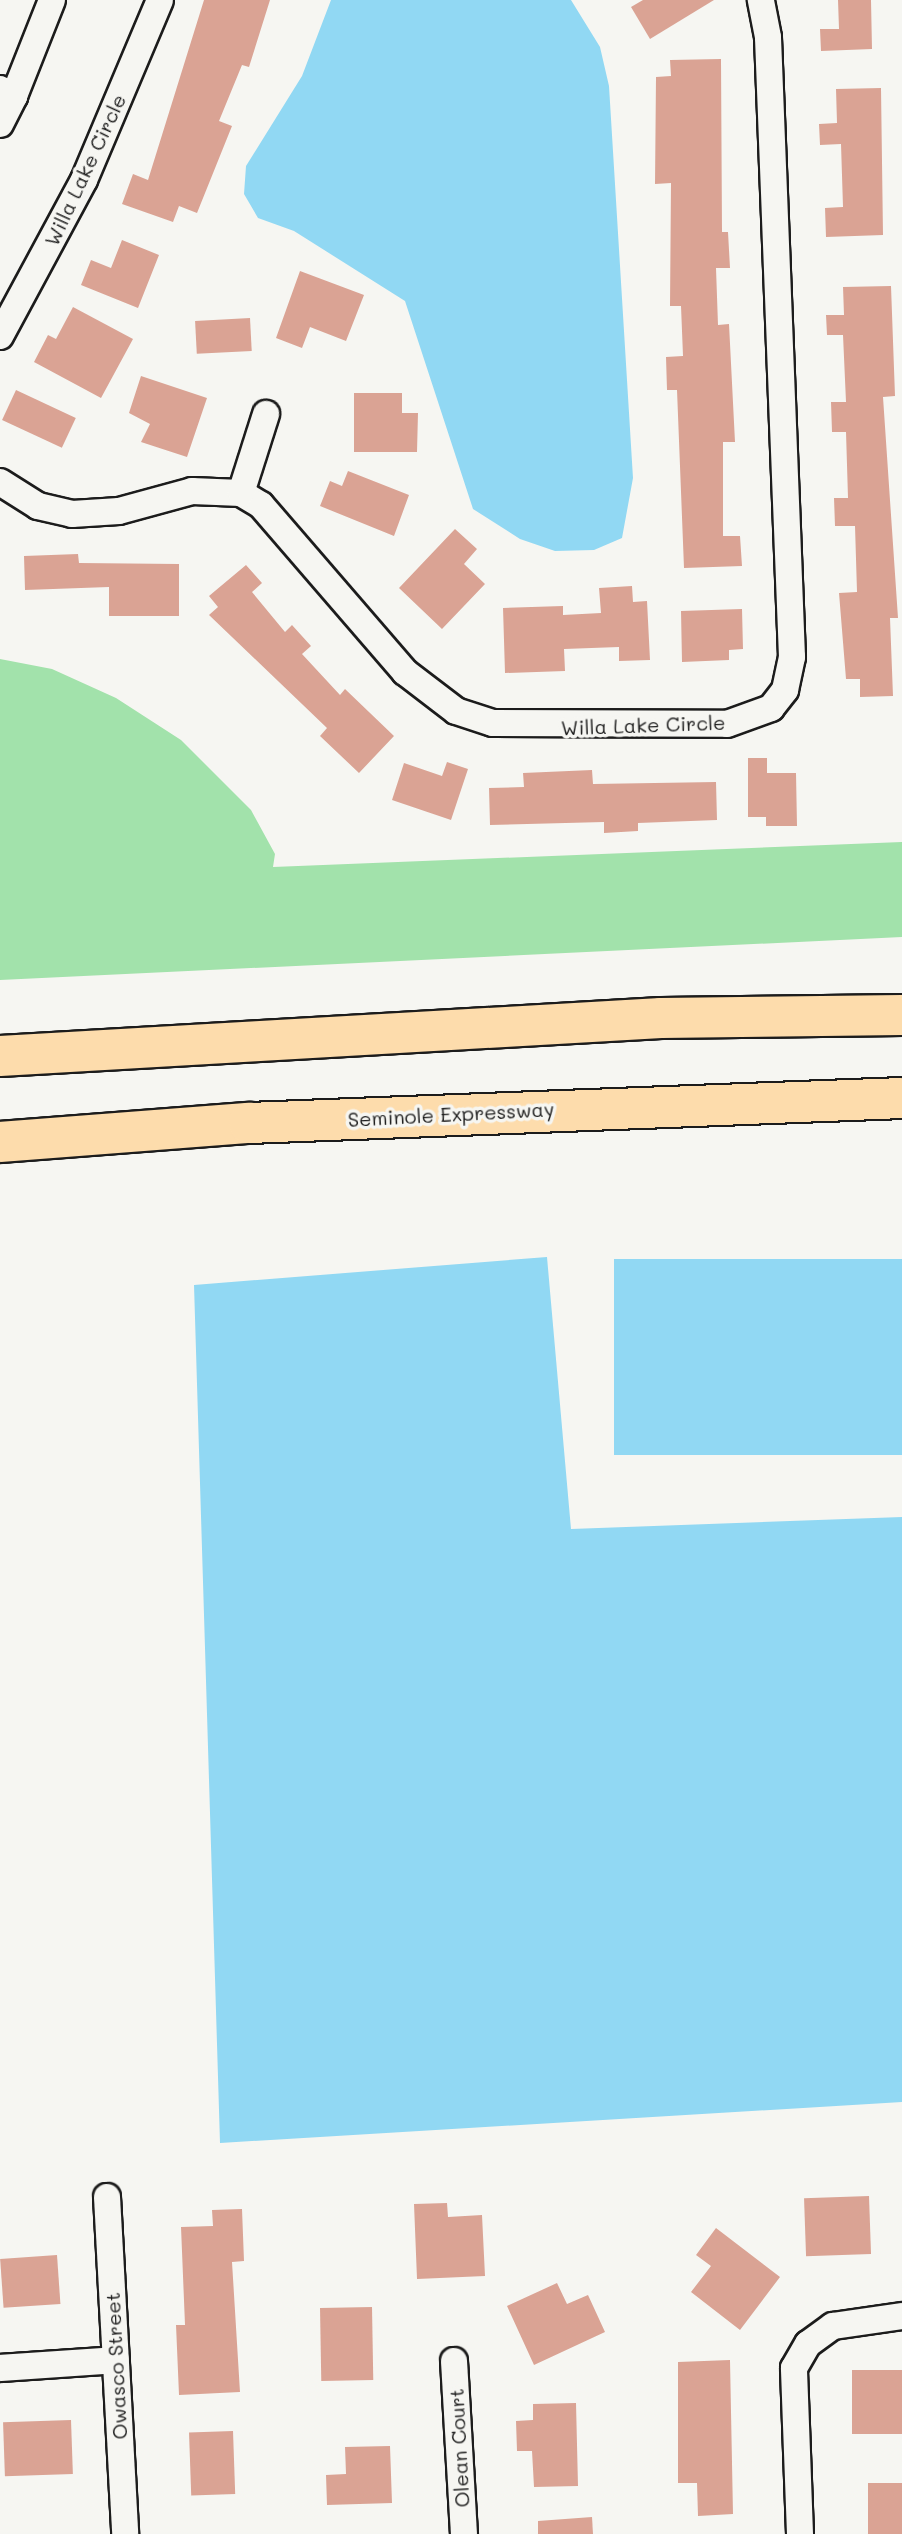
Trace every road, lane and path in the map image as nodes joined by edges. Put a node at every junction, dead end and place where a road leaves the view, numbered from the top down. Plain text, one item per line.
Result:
1 (52, 0) edge
2 (160, 0) edge
3 (761, 0) edge
4 (7, 93) edge
5 (0, 124) edge
6 (0, 336) edge
7 (266, 414) dead end
8 (0, 482) edge
9 (241, 493) junction
10 (902, 1015) edge
11 (0, 1056) edge
12 (902, 1098) edge
13 (0, 1142) edge
14 (107, 2197) dead end
15 (902, 2316) edge
16 (116, 2360) junction
17 (454, 2361) dead end
18 (0, 2368) edge
19 (125, 2534) edge
20 (464, 2534) edge
21 (800, 2534) edge

1 - 4 street
2 - 6 street, Willa Lake Circle
3 - 9 street, Willa Lake Circle
4 - 5 street
7 - 9 street
8 - 9 street
10 - 11 highway
12 - 13 highway, Seminole Expressway
14 - 16 street, Owasco Street
15 - 21 street
16 - 18 street
16 - 19 street, Owasco Street
17 - 20 street, Olean Court

